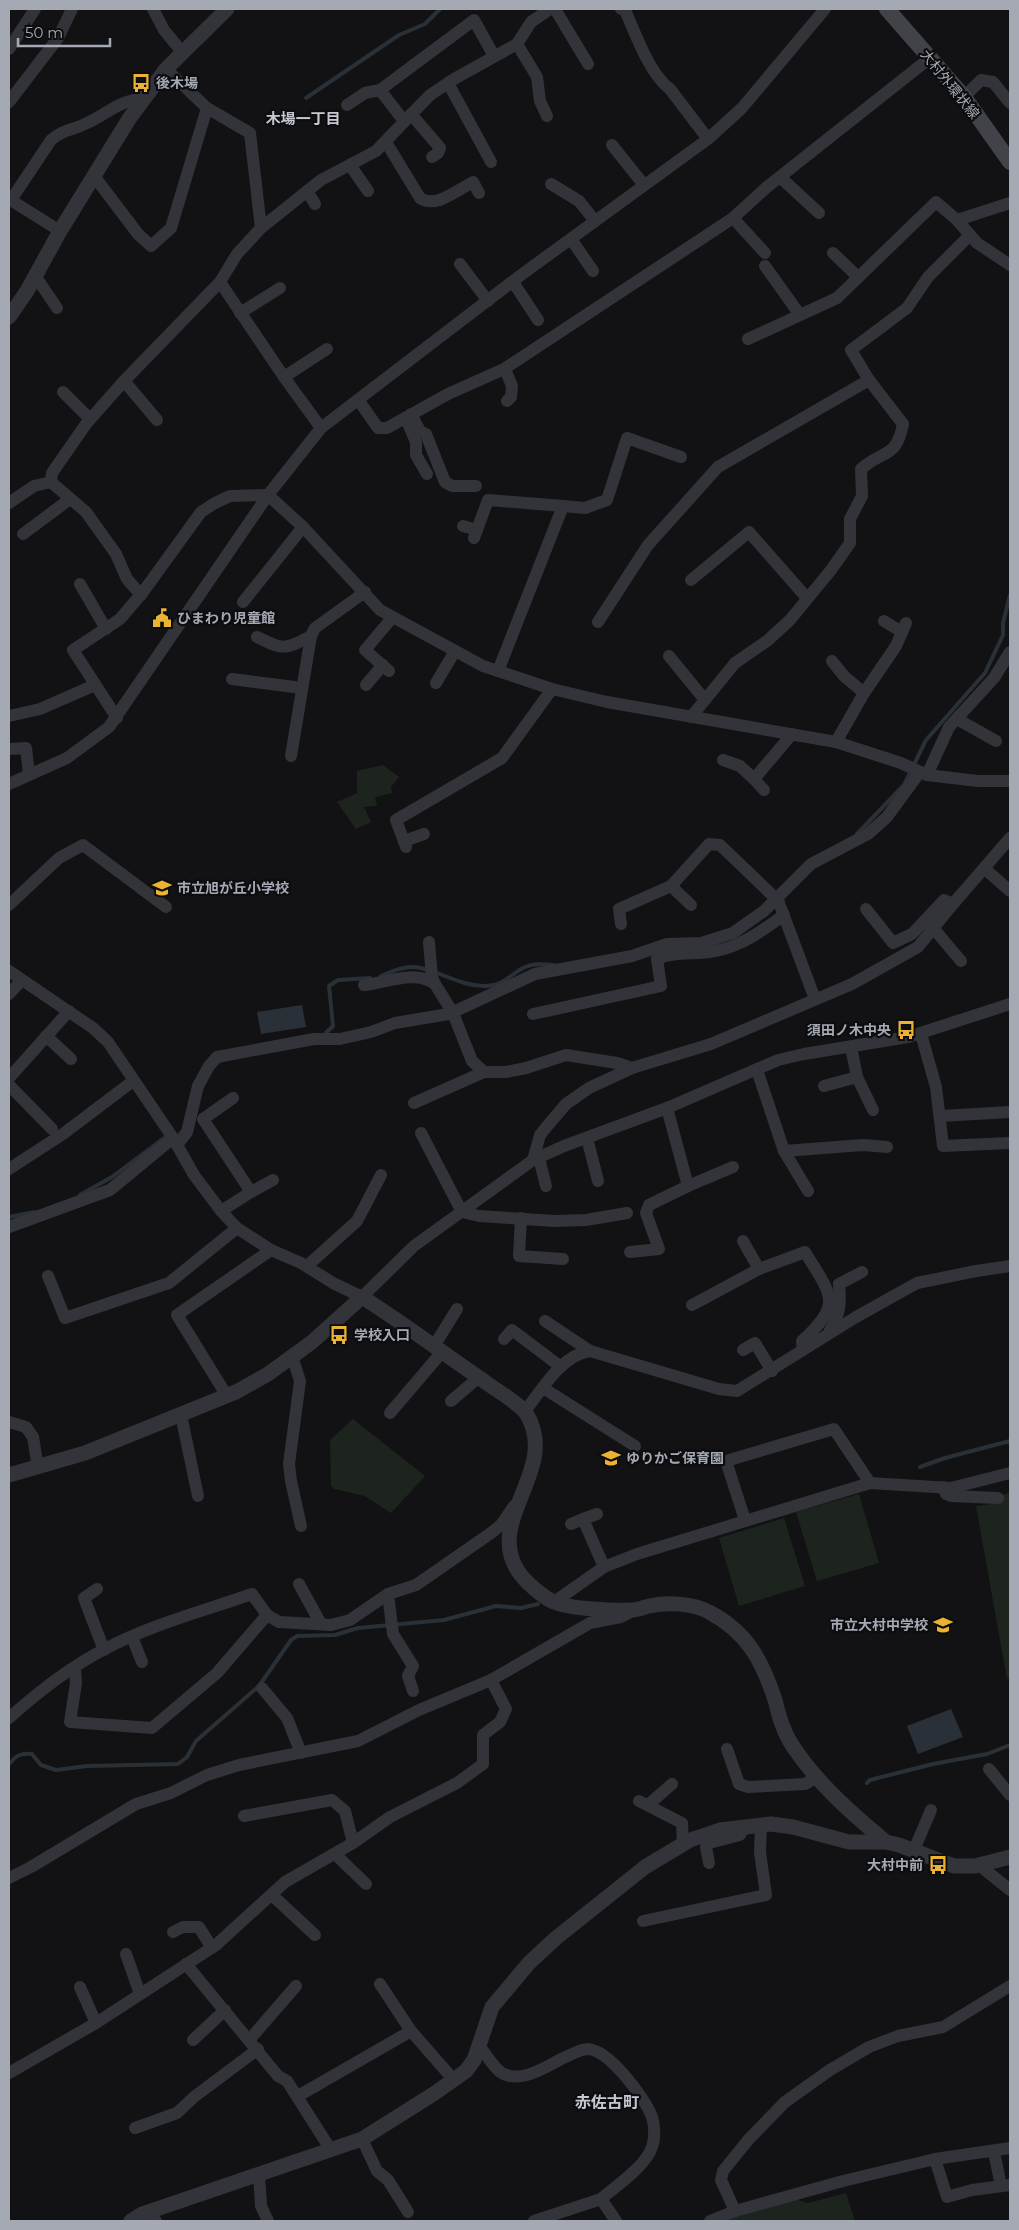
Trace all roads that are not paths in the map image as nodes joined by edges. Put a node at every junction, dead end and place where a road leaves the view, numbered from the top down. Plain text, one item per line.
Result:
1 (35, 9) edge
2 (72, 9) edge
3 (153, 9) edge
4 (227, 9) edge
5 (550, 9) edge
6 (556, 9) edge
7 (622, 9) edge
8 (825, 9) edge
9 (887, 9) edge
10 (517, 44) junction
11 (9, 49) edge
12 (182, 52) junction
13 (494, 56) junction
14 (930, 58) junction
15 (588, 64) dead end
16 (166, 69) junction
17 (448, 83) junction
18 (380, 90) junction
19 (964, 97) junction
20 (145, 98) junction
21 (9, 102) edge
22 (1010, 103) edge
23 (347, 105) dead end
24 (208, 108) junction
25 (547, 116) dead end
26 (408, 118) junction
27 (708, 139) junction
28 (386, 142) junction
29 (612, 145) dead end
30 (432, 157) dead end
31 (491, 162) dead end
32 (1010, 162) edge
33 (350, 164) junction
34 (94, 176) junction
35 (780, 177) junction
36 (551, 184) dead end
37 (644, 186) junction
38 (307, 191) junction
39 (368, 191) dead end
40 (480, 193) dead end
41 (10, 199) edge
42 (1010, 202) edge
43 (315, 204) dead end
44 (819, 213) dead end
45 (733, 218) junction
46 (957, 220) junction
47 (595, 222) junction
48 (261, 228) junction
49 (60, 231) junction
50 (970, 235) junction
51 (571, 239) junction
52 (765, 253) dead end
53 (834, 253) dead end
54 (460, 264) dead end
55 (1010, 265) edge
56 (765, 266) dead end
57 (594, 271) dead end
58 (36, 277) junction
59 (858, 277) junction
60 (220, 282) junction
61 (513, 282) junction
62 (280, 288) dead end
63 (488, 301) junction
64 (57, 308) dead end
65 (240, 313) junction
66 (800, 315) junction
67 (9, 317) edge
68 (538, 320) dead end
69 (748, 339) dead end
70 (328, 349) dead end
71 (505, 369) junction
72 (284, 377) junction
73 (124, 380) junction
74 (869, 380) junction
75 (63, 392) dead end
76 (359, 401) junction
77 (507, 401) dead end
78 (408, 415) junction
79 (90, 420) junction
80 (157, 420) dead end
81 (321, 428) junction
82 (681, 457) dead end
83 (426, 474) dead end
84 (51, 482) junction
85 (476, 486) dead end
86 (268, 495) junction
87 (70, 498) junction
88 (9, 503) edge
89 (563, 506) junction
90 (463, 526) dead end
91 (303, 527) junction
92 (23, 534) dead end
93 (691, 580) dead end
94 (80, 584) dead end
95 (365, 592) junction
96 (141, 595) junction
97 (807, 598) junction
98 (244, 602) dead end
99 (392, 618) junction
100 (884, 621) dead end
101 (598, 622) dead end
102 (106, 629) junction
103 (311, 636) junction
104 (256, 637) dead end
105 (455, 651) junction
106 (1010, 652) edge
107 (669, 656) dead end
108 (832, 661) dead end
109 (498, 671) junction
110 (232, 679) dead end
111 (436, 683) dead end
112 (95, 685) junction
113 (366, 685) dead end
114 (302, 688) junction
115 (552, 688) junction
116 (864, 693) junction
117 (705, 700) junction
118 (9, 715) edge
119 (691, 717) junction
120 (117, 718) junction
121 (957, 719) junction
122 (792, 734) junction
123 (996, 741) dead end
124 (836, 742) junction
125 (9, 749) edge
126 (291, 756) dead end
127 (723, 760) dead end
128 (921, 773) junction
129 (30, 774) junction
130 (754, 779) junction
131 (1010, 781) edge
132 (9, 784) edge
133 (764, 790) dead end
134 (424, 834) dead end
135 (1010, 838) edge
136 (985, 869) junction
137 (671, 886) junction
138 (1010, 890) edge
139 (952, 904) junction
140 (9, 905) edge
141 (691, 905) dead end
142 (166, 907) dead end
143 (866, 909) dead end
144 (784, 916) junction
145 (621, 924) dead end
146 (934, 929) junction
147 (429, 942) dead end
148 (961, 960) dead end
149 (9, 971) edge
150 (433, 976) junction
151 (22, 980) junction
152 (364, 985) dead end
153 (9, 994) edge
154 (815, 999) junction
155 (1010, 1004) edge
156 (69, 1011) junction
157 (453, 1013) junction
158 (533, 1014) dead end
159 (921, 1034) junction
160 (46, 1036) junction
161 (851, 1047) junction
162 (71, 1059) dead end
163 (632, 1068) junction
164 (757, 1070) junction
165 (484, 1072) junction
166 (857, 1077) junction
167 (9, 1078) edge
168 (132, 1081) junction
169 (9, 1085) edge
170 (824, 1086) dead end
171 (234, 1098) dead end
172 (414, 1103) dead end
173 (667, 1108) junction
174 (873, 1110) dead end
175 (1010, 1112) edge
176 (940, 1116) junction
177 (52, 1129) dead end
178 (421, 1133) dead end
179 (587, 1138) junction
180 (175, 1142) junction
181 (1010, 1143) edge
182 (887, 1147) dead end
183 (784, 1151) junction
184 (536, 1159) junction
185 (733, 1167) dead end
186 (9, 1169) edge
187 (381, 1175) dead end
188 (273, 1180) dead end
189 (598, 1181) dead end
190 (546, 1186) dead end
191 (688, 1186) junction
192 (808, 1191) dead end
193 (252, 1192) junction
194 (221, 1211) junction
195 (462, 1212) junction
196 (627, 1213) dead end
197 (521, 1218) junction
198 (9, 1227) edge
199 (237, 1228) junction
200 (743, 1241) dead end
201 (271, 1250) junction
202 (630, 1252) dead end
203 (563, 1259) dead end
204 (306, 1266) junction
205 (1010, 1266) edge
206 (759, 1269) junction
207 (862, 1272) dead end
208 (48, 1276) dead end
209 (362, 1296) junction
210 (692, 1305) dead end
211 (457, 1309) dead end
212 (546, 1321) dead end
213 (511, 1330) dead end
214 (827, 1334) junction
215 (438, 1349) junction
216 (743, 1350) dead end
217 (803, 1350) junction
218 (590, 1352) junction
219 (292, 1356) junction
220 (561, 1367) junction
221 (772, 1371) junction
222 (478, 1378) junction
223 (543, 1388) junction
224 (227, 1396) junction
225 (451, 1401) dead end
226 (525, 1411) junction
227 (390, 1413) dead end
228 (181, 1415) junction
229 (9, 1422) edge
230 (636, 1446) dead end
231 (38, 1468) junction
232 (1010, 1473) edge
233 (9, 1475) edge
234 (870, 1483) junction
235 (943, 1488) junction
236 (198, 1496) dead end
237 (520, 1498) junction
238 (998, 1498) dead end
239 (597, 1514) dead end
240 (583, 1520) junction
241 (745, 1520) junction
242 (571, 1524) dead end
243 (301, 1526) dead end
244 (604, 1567) junction
245 (299, 1584) dead end
246 (97, 1589) dead end
247 (388, 1594) junction
248 (554, 1602) junction
249 (634, 1610) junction
250 (266, 1615) junction
251 (321, 1624) junction
252 (132, 1637) junction
253 (104, 1650) junction
254 (142, 1662) dead end
255 (75, 1668) junction
256 (491, 1680) junction
257 (262, 1688) dead end
258 (413, 1691) dead end
259 (9, 1718) edge
260 (727, 1749) dead end
261 (301, 1754) junction
262 (989, 1769) dead end
263 (817, 1777) junction
264 (672, 1784) dead end
265 (1010, 1794) edge
266 (930, 1810) dead end
267 (244, 1816) dead end
268 (762, 1825) junction
269 (743, 1828) junction
270 (886, 1842) junction
271 (353, 1843) junction
272 (683, 1844) junction
273 (914, 1850) junction
274 (335, 1854) junction
275 (1010, 1857) edge
276 (708, 1863) dead end
277 (979, 1865) junction
278 (9, 1878) edge
279 (366, 1884) dead end
280 (1010, 1890) edge
281 (272, 1895) junction
282 (643, 1921) dead end
283 (173, 1932) dead end
284 (315, 1935) dead end
285 (212, 1948) junction
286 (126, 1954) dead end
287 (186, 1964) junction
288 (380, 1984) dead end
289 (296, 1986) dead end
290 (1010, 1986) edge
291 (80, 1987) dead end
292 (140, 1994) junction
293 (225, 2010) junction
294 (96, 2023) junction
295 (411, 2031) junction
296 (193, 2040) dead end
297 (254, 2044) junction
298 (480, 2046) junction
299 (9, 2072) edge
300 (454, 2079) junction
301 (298, 2096) junction
302 (135, 2128) dead end
303 (362, 2139) junction
304 (1010, 2148) edge
305 (331, 2150) junction
306 (994, 2152) junction
307 (935, 2159) junction
308 (259, 2175) junction
309 (1006, 2186) edge
310 (601, 2199) junction
311 (735, 2211) junction
312 (408, 2212) dead end
313 (137, 2219) edge
314 (156, 2221) edge
315 (268, 2221) edge
316 (534, 2221) edge
317 (616, 2221) edge
318 (710, 2221) edge

1 - 11 street
2 - 21 street
3 - 12 street
4 - 12 street
5 - 10 street
6 - 15 street
7 - 27 street
8 - 27 street
9 - 14 main road, 大村外環状線
10 - 13 street
10 - 25 street
12 - 16 street
13 - 17 street
13 - 18 street
14 - 19 main road, 大村外環状線
14 - 35 street
16 - 20 street
16 - 24 street
17 - 26 street
17 - 31 street
18 - 23 street
18 - 26 street
19 - 22 street
19 - 32 main road, 大村外環状線
20 - 34 street
20 - 41 street
24 - 34 street
24 - 48 street
26 - 28 street
26 - 30 street
27 - 37 street
28 - 33 street
28 - 40 street
29 - 37 street
33 - 38 street
33 - 39 street
34 - 49 street
35 - 44 street
35 - 45 street
36 - 47 street
37 - 47 street
38 - 43 street
38 - 48 street
41 - 49 street
42 - 46 street
45 - 52 street
45 - 71 street
46 - 50 street
46 - 59 street
47 - 51 street
48 - 60 street
49 - 58 street
50 - 55 street
50 - 74 street
51 - 57 street
51 - 61 street
53 - 59 street
54 - 63 street
56 - 66 street
58 - 64 street
58 - 67 street
59 - 66 street
60 - 65 street
60 - 73 street
61 - 63 street
61 - 68 street
62 - 65 street
63 - 76 street
65 - 72 street
66 - 69 street
70 - 72 street
71 - 77 street
71 - 78 street
72 - 81 street
73 - 79 street
73 - 80 street
74 - 97 street
74 - 101 street
75 - 79 street
76 - 78 street
76 - 81 street
78 - 83 street
78 - 85 street
79 - 84 street
81 - 86 street
82 - 89 street
84 - 87 street
84 - 88 street
86 - 91 street
86 - 96 street
86 - 120 street
87 - 92 street
87 - 96 street
89 - 90 street
89 - 109 street
91 - 95 street
91 - 98 street
93 - 97 street
94 - 102 street
95 - 99 street
95 - 103 street
96 - 102 street
97 - 117 street
99 - 105 street
99 - 113 street
100 - 116 street
102 - 112 street
103 - 104 street
103 - 114 street
105 - 109 street
105 - 111 street
106 - 121 street
107 - 117 street
108 - 116 street
109 - 115 street
110 - 114 street
112 - 118 street
112 - 120 street
114 - 126 street
115 - 119 street
115 - 134 street
116 - 124 street
117 - 119 street
119 - 122 street
120 - 129 street
121 - 123 street
121 - 128 street
122 - 124 street
122 - 130 street
124 - 128 street
125 - 129 street
127 - 130 street
128 - 131 street
128 - 157 street
129 - 132 street
130 - 133 street
135 - 136 street
136 - 138 street
136 - 139 street
137 - 141 street
137 - 144 street, bridge
137 - 145 street
139 - 143 street
139 - 146 street
140 - 142 street
144 - 154 street
144 - 158 street
146 - 148 street
146 - 154 street
147 - 150 street
149 - 151 street
150 - 152 street
150 - 157 street
151 - 153 street
151 - 156 street
154 - 163 street
155 - 159 street
156 - 160 street
156 - 168 street
157 - 165 street
157 - 180 street
159 - 161 street
159 - 176 street
160 - 162 street
160 - 167 street
161 - 164 street
161 - 166 street
163 - 165 street
163 - 184 street
164 - 173 street
164 - 183 street
165 - 172 street
166 - 170 street
166 - 174 street
168 - 180 street
168 - 186 street
169 - 177 street
171 - 193 street
173 - 179 street
173 - 191 street
175 - 176 street
176 - 181 street
178 - 195 street
179 - 184 street
179 - 189 street
180 - 194 street
180 - 198 street
182 - 183 street
183 - 192 street
184 - 190 street
184 - 195 street
185 - 191 street
187 - 204 street
188 - 193 street
191 - 202 street
193 - 194 street
194 - 199 street
195 - 197 street
195 - 209 street
196 - 197 street
197 - 203 street
199 - 201 street
199 - 208 street
200 - 206 street
201 - 204 street
201 - 224 street
204 - 209 street
205 - 214 street
206 - 210 street
206 - 217 street
207 - 214 street
209 - 215 street
209 - 219 street
211 - 215 street
212 - 218 street
213 - 220 street
214 - 217 street
215 - 222 street
215 - 227 street
216 - 221 street
217 - 221 street
218 - 220 street
218 - 221 street
219 - 224 street
219 - 243 street
220 - 223 street
222 - 225 street
222 - 226 street
223 - 226 street
223 - 230 street
224 - 228 street
226 - 237 street
228 - 231 street
228 - 236 street
229 - 231 street
231 - 233 street
232 - 235 street
234 - 235 street
234 - 241 street
234 - 241 street
235 - 238 street
237 - 247 street
237 - 248 street
239 - 240 street
240 - 242 street
240 - 244 street
241 - 244 street
244 - 248 street
245 - 251 street
246 - 253 street
247 - 251 street
247 - 258 street
248 - 249 street
249 - 256 street
249 - 263 street
250 - 251 street
250 - 252 street
250 - 255 street
252 - 253 street
252 - 254 street
253 - 255 street
255 - 259 street
256 - 261 street
256 - 271 street
257 - 261 street
260 - 263 street
261 - 278 street
262 - 265 street
263 - 270 street
264 - 272 street
266 - 273 street
267 - 271 street
268 - 269 street
268 - 270 street
268 - 282 street
269 - 272 street
269 - 276 street
270 - 273 street
271 - 274 street
272 - 298 street
273 - 277 street
274 - 279 street
274 - 281 street
275 - 277 street
277 - 280 street
281 - 284 street
281 - 285 street
283 - 285 street
285 - 287 street
286 - 292 street
287 - 292 street
287 - 293 street
288 - 295 street
289 - 297 street
290 - 311 street
291 - 294 street
292 - 294 street
293 - 296 street
293 - 297 street
294 - 299 street
295 - 300 street
295 - 301 street
297 - 301 street
297 - 302 street
298 - 300 street
298 - 310 street
300 - 303 street
301 - 305 street
303 - 305 street
303 - 312 street
304 - 306 street
305 - 308 street
306 - 307 street
306 - 309 street
307 - 309 street
307 - 311 street
308 - 313 street
308 - 315 street
310 - 316 street
310 - 317 street
311 - 318 street
313 - 314 street

